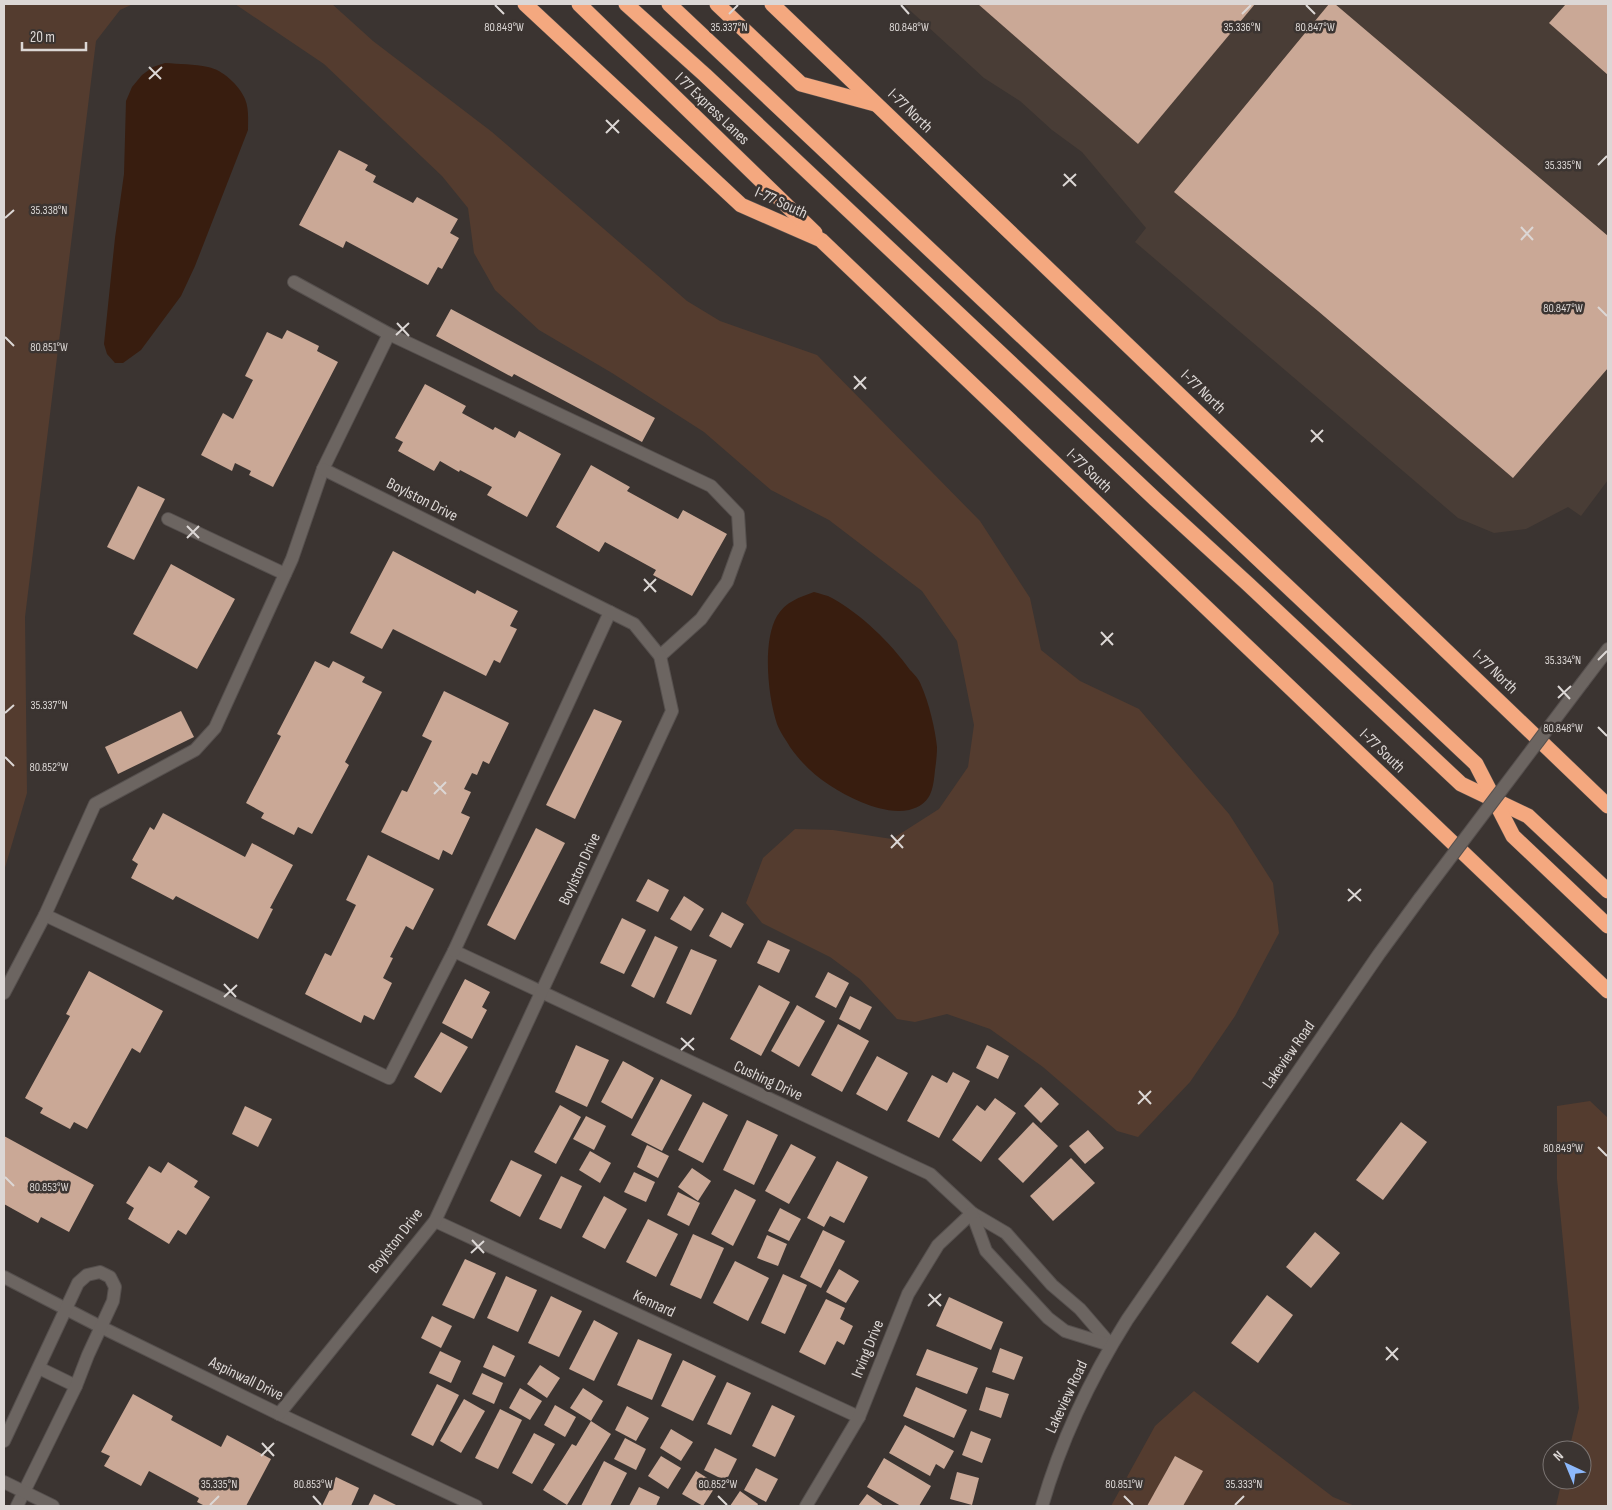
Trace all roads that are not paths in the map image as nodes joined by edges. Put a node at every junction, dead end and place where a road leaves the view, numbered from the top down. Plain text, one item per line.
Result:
1 (526, 4) edge
2 (579, 4) edge
3 (626, 4) edge
4 (669, 4) edge
5 (717, 4) edge
6 (772, 4) edge
7 (879, 106) junction
8 (821, 240) junction
9 (294, 282) dead end
10 (389, 334) junction
11 (323, 469) junction
12 (168, 519) dead end
13 (285, 574) junction
14 (610, 612) junction
15 (1608, 649) edge
16 (660, 656) junction
17 (1494, 800) junction
18 (1608, 806) edge
19 (1608, 891) edge
20 (45, 915) junction
21 (1608, 926) edge
22 (454, 951) junction
23 (1608, 991) edge
24 (541, 992) junction
25 (4, 993) edge
26 (972, 1213) junction
27 (435, 1221) junction
28 (4, 1277) edge
29 (66, 1308) junction
30 (101, 1327) junction
31 (1111, 1345) junction
32 (39, 1368) junction
33 (76, 1386) junction
34 (279, 1414) junction
35 (858, 1417) junction
36 (4, 1441) edge
37 (4, 1482) edge
38 (24, 1492) junction
39 (17, 1506) edge
40 (53, 1506) edge
41 (476, 1506) edge
42 (806, 1506) edge
43 (1042, 1506) edge

1 - 8 highway, I-77 South
2 - 8 highway, I 77 Express Lanes
3 - 17 highway
4 - 17 highway
5 - 7 highway
6 - 7 highway, I-77 North
7 - 18 highway, I-77 North
8 - 23 highway, I-77 South
9 - 10 street
10 - 11 street
10 - 16 street
11 - 13 street
11 - 14 street, Boylston Drive
12 - 13 street
13 - 20 street
14 - 16 street, Boylston Drive
14 - 22 street
15 - 17 street, Lakeview Road, bridge
16 - 24 street, Boylston Drive
17 - 19 highway
17 - 21 highway
17 - 31 street, Lakeview Road, bridge
20 - 22 street
20 - 25 street
22 - 24 street, Cushing Drive
24 - 26 street, Cushing Drive
24 - 27 street, Boylston Drive
26 - 31 street, Cushing Drive
26 - 31 street, Cushing Drive
26 - 35 street, Irving Drive
27 - 34 street, Boylston Drive
27 - 35 street, Kennard
28 - 29 street, Aspinwall Drive
29 - 30 street, Aspinwall Drive
29 - 30 street
29 - 32 street
30 - 33 street
30 - 34 street, Aspinwall Drive
31 - 43 street, Lakeview Road
32 - 33 street
32 - 36 street
33 - 38 street
34 - 41 street, Aspinwall Drive
35 - 42 street, Irving Drive
37 - 38 street
38 - 39 street
38 - 40 street

